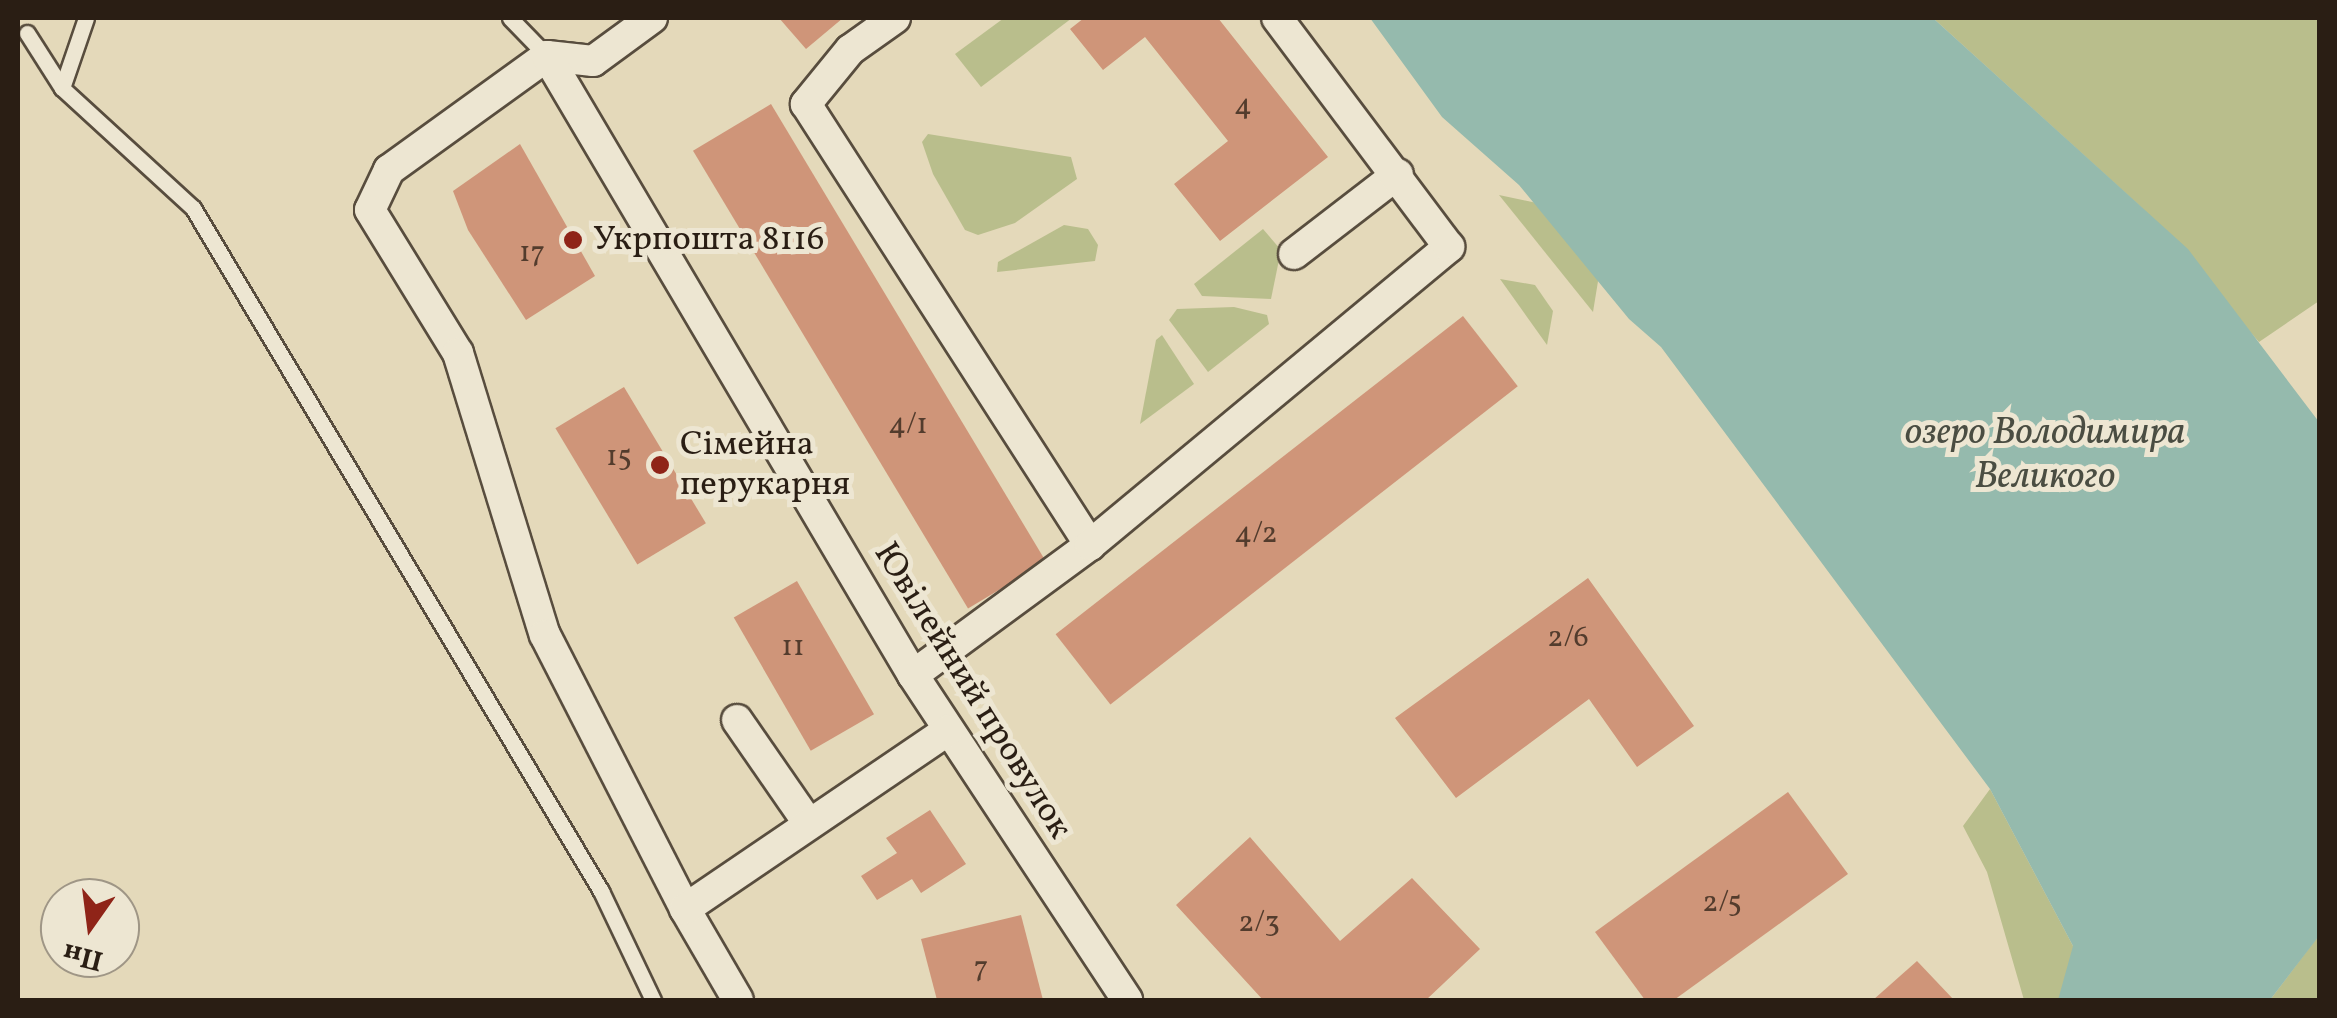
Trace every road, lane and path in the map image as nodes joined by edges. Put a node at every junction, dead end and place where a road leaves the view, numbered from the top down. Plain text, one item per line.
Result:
1 (86, 18) edge
2 (510, 18) edge
3 (652, 18) edge
4 (895, 18) edge
5 (1277, 18) edge
6 (27, 33) dead end
7 (546, 56) junction
8 (62, 88) junction
9 (1398, 174) junction
10 (1294, 254) dead end
11 (1090, 545) junction
12 (913, 675) junction
13 (737, 720) dead end
14 (948, 730) junction
15 (809, 824) junction
16 (685, 909) junction
17 (653, 1000) edge
18 (738, 1000) edge
19 (1127, 1000) edge

1 - 8 lane
2 - 7 lane
3 - 7 street
4 - 11 street
5 - 9 street
6 - 8 lane
7 - 12 street, Ювілейний провулок
7 - 16 street
8 - 17 lane
9 - 10 street
9 - 11 street
11 - 12 street
12 - 14 street, Ювілейний провулок
13 - 15 street
14 - 15 street
14 - 19 street, Ювілейний провулок
15 - 16 street
16 - 18 street

